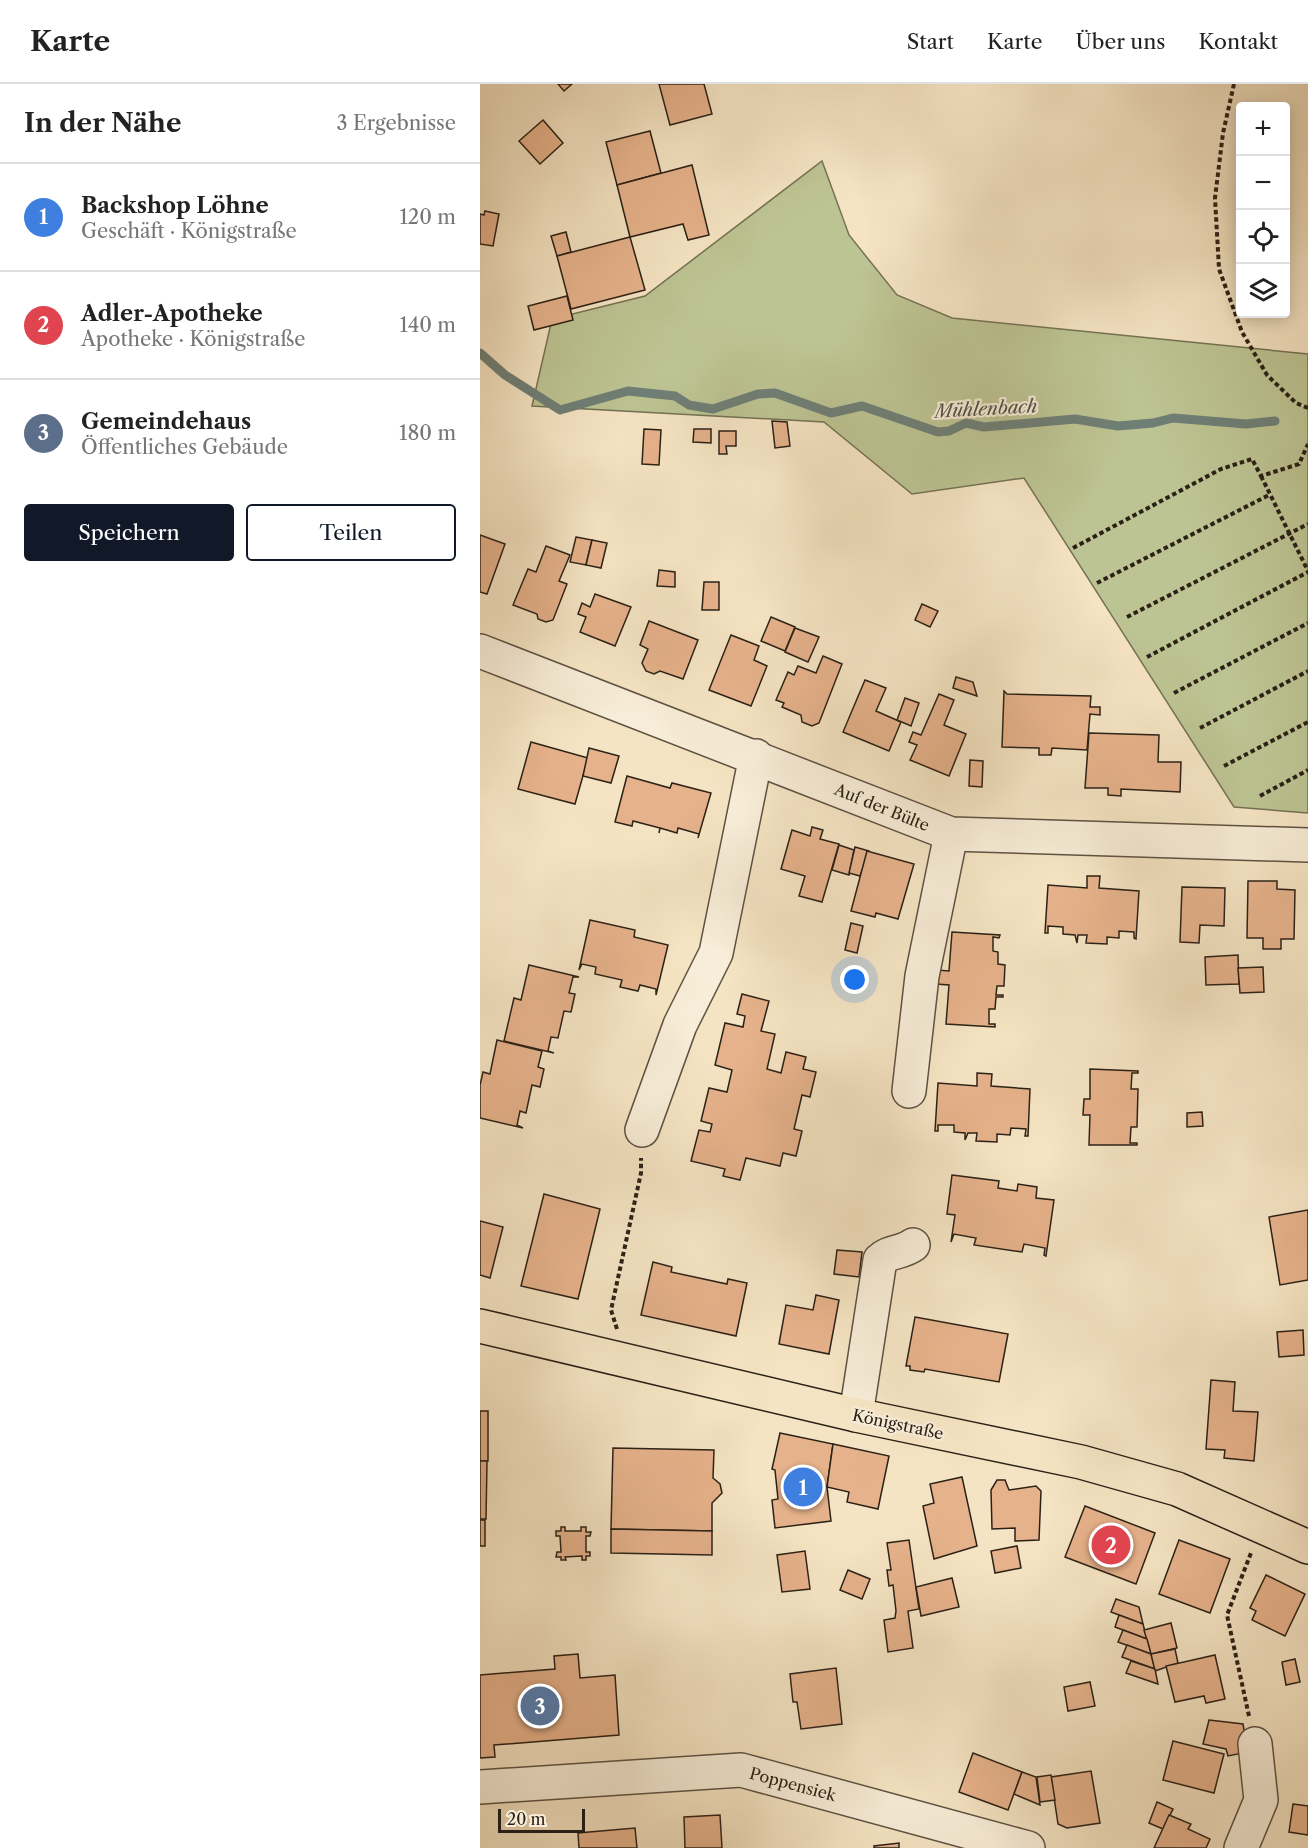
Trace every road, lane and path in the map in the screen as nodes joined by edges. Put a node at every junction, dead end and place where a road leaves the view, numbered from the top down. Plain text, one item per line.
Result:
1 (1234, 84) edge
2 (1308, 408) edge
3 (1308, 444) edge
4 (1308, 463) edge
5 (1299, 464) junction
6 (1261, 476) junction
7 (1269, 495) junction
8 (1308, 524) edge
9 (1288, 535) junction
10 (1073, 548) dead end
11 (1308, 572) edge
12 (1097, 583) dead end
13 (1128, 617) dead end
14 (1308, 623) edge
15 (480, 651) edge
16 (1147, 657) dead end
17 (1308, 671) edge
18 (1174, 693) dead end
19 (1308, 722) edge
20 (1200, 728) dead end
21 (756, 756) junction
22 (1224, 766) dead end
23 (1308, 770) edge
24 (1260, 796) dead end
25 (951, 834) junction
26 (1308, 845) edge
27 (909, 1091) dead end
28 (642, 1130) joint
29 (913, 1245) dead end
30 (480, 1326) edge
31 (614, 1360) junction
32 (856, 1415) junction
33 (1262, 1525) junction
34 (1308, 1547) edge
35 (1255, 1744) joint
36 (480, 1787) edge
37 (1028, 1848) edge
38 (1241, 1848) edge

1 - 2 path
3 - 5 path
4 - 5 path
5 - 6 path
6 - 7 path
6 - 10 path
7 - 9 path
7 - 12 path
8 - 9 path
9 - 11 path
9 - 13 path
11 - 16 path
14 - 18 path
15 - 21 street, Auf der Bülte
17 - 20 path
19 - 22 path
21 - 25 street, Auf der Bülte
21 - 28 street
23 - 24 path
25 - 26 street, Auf der Bülte
25 - 27 street
28 - 31 path
29 - 32 street
30 - 31 main road, Königstraße
31 - 32 main road, Königstraße
32 - 33 main road, Königstraße
33 - 34 main road, Königstraße
33 - 35 path
35 - 38 street
36 - 37 street, Poppensiek

